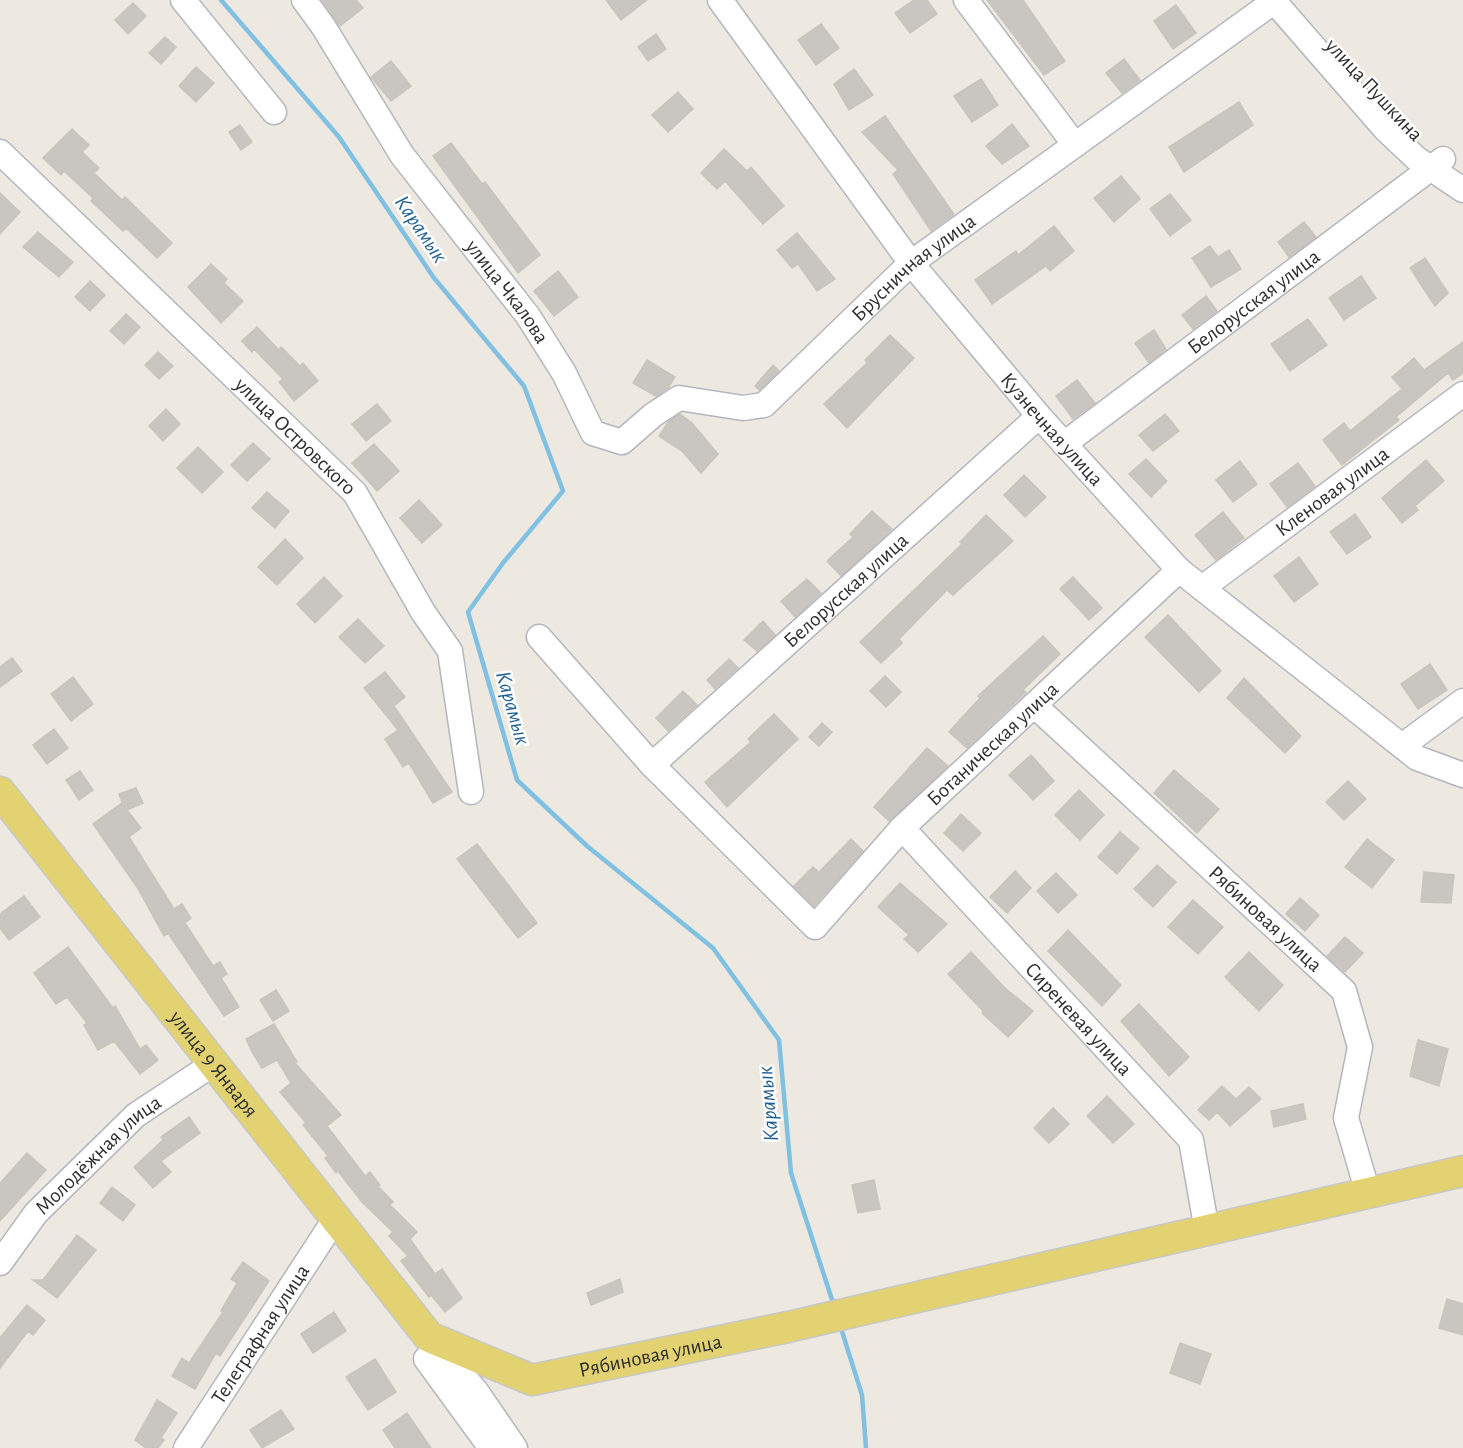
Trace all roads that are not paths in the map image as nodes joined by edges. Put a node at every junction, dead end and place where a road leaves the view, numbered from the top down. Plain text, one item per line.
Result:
1 (183, 0) edge
2 (304, 0) edge
3 (720, 0) edge
4 (966, 0) edge
5 (1278, 0) edge
6 (274, 111) dead end
7 (1075, 145) junction
8 (0, 152) edge
9 (1437, 163) junction
10 (1463, 173) edge
11 (1463, 190) edge
12 (911, 263) junction
13 (1463, 394) edge
14 (764, 405) joint
15 (1039, 416) junction
16 (1064, 444) junction
17 (1179, 570) junction
18 (1202, 588) junction
19 (539, 636) dead end
20 (1463, 701) edge
21 (1034, 705) junction
22 (1402, 746) junction
23 (652, 765) junction
24 (1463, 775) edge
25 (0, 792) edge
26 (471, 792) dead end
27 (0, 818) edge
28 (902, 828) junction
29 (207, 1068) junction
30 (1463, 1172) edge
31 (1463, 1186) edge
32 (1368, 1193) junction
33 (331, 1226) junction
34 (1207, 1231) junction
35 (0, 1263) edge
36 (878, 1316) junction
37 (790, 1335) junction
38 (427, 1348) junction
39 (459, 1371) junction
40 (186, 1448) edge
41 (491, 1448) edge
42 (515, 1448) edge

1 - 6 street
2 - 14 street, улица Чкалова
3 - 12 street, Кузнечная улица
4 - 7 street
5 - 7 street, Брусничная улица
5 - 9 street
7 - 12 street, Брусничная улица
8 - 26 street, улица Островского
9 - 10 street, улица Пушкина
9 - 11 street
9 - 16 street, Белорусская улица
12 - 14 street, Брусничная улица
12 - 15 street, Кузнечная улица
13 - 18 street, Кленовая улица
15 - 16 street, Кузнечная улица
15 - 23 street, Белорусская улица
16 - 17 street, Кузнечная улица
17 - 18 street, Кузнечная улица
17 - 21 street, Ботаническая улица
18 - 22 street, Кузнечная улица
19 - 23 street
20 - 22 street
21 - 28 street, Ботаническая улица
21 - 32 street, Рябиновая улица
22 - 24 street, Кузнечная улица
23 - 28 street, Ботаническая улица
25 - 29 main road, улица 9 Января
27 - 29 main road, улица 9 Января
28 - 34 street, Сиреневая улица
29 - 33 main road, улица 9 Января
29 - 35 street, Молодёжная улица
30 - 32 main road
31 - 36 main road
32 - 34 main road
33 - 38 main road, улица 9 Января
33 - 40 street, Телеграфная улица
34 - 36 main road
36 - 37 main road, Рябиновая улица
37 - 38 main road, Рябиновая улица
37 - 39 main road
38 - 39 main road
38 - 41 street
39 - 42 street

